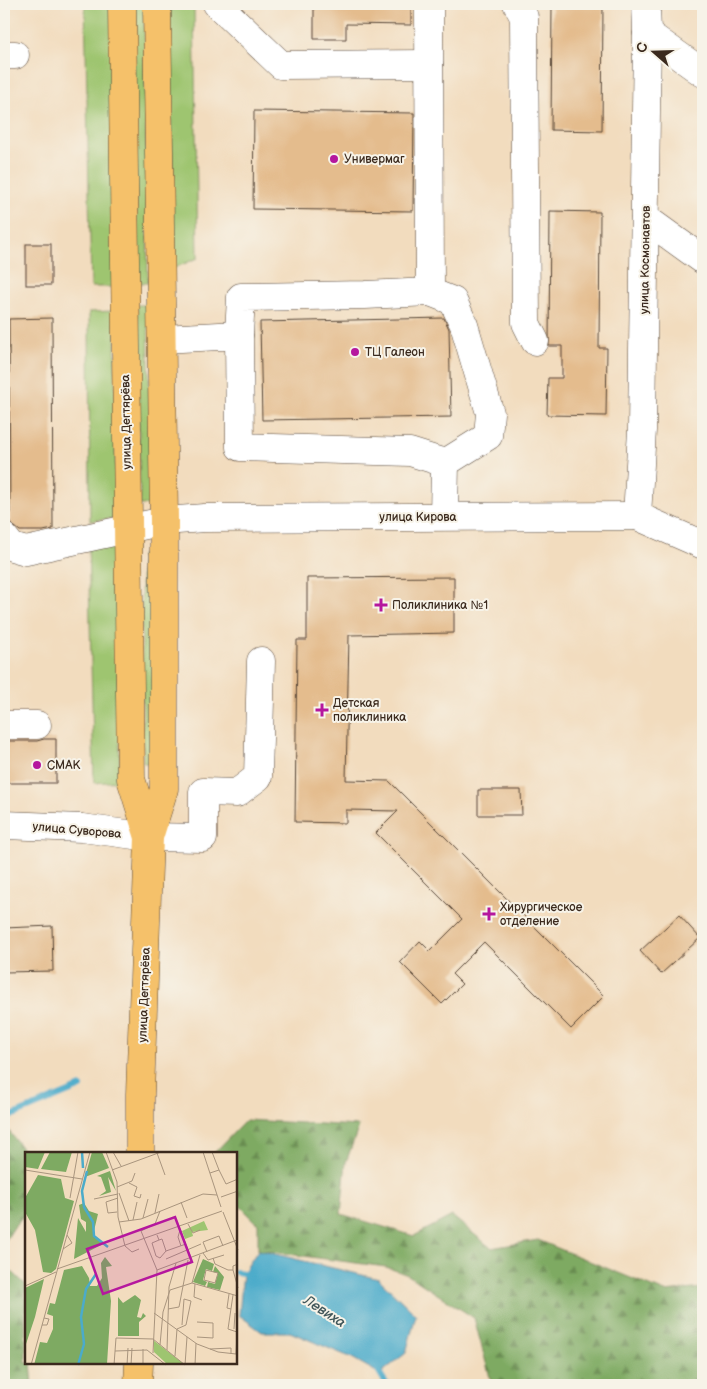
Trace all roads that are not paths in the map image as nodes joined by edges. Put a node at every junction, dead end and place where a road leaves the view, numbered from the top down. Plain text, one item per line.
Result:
1 (122, 4) edge
2 (157, 4) edge
3 (217, 4) edge
4 (429, 4) edge
5 (517, 4) edge
6 (646, 4) edge
7 (647, 33) junction
8 (430, 64) junction
9 (703, 73) edge
10 (645, 218) junction
11 (703, 260) edge
12 (430, 292) junction
13 (240, 335) junction
14 (162, 339) junction
15 (535, 341) dead end
16 (445, 463) junction
17 (444, 516) junction
18 (637, 516) junction
19 (164, 521) junction
20 (128, 528) junction
21 (4, 537) edge
22 (703, 546) edge
23 (261, 661) dead end
24 (4, 725) edge
25 (37, 725) dead end
26 (4, 825) edge
27 (150, 837) junction
28 (140, 1152) edge
29 (138, 1364) edge
30 (138, 1385) edge

1 - 20 main road, улица Дегтярёва
2 - 14 main road, улица Дегтярёва
3 - 8 street
4 - 8 street
5 - 15 street
6 - 7 street, улица Космонавтов
7 - 9 street
7 - 10 street, улица Космонавтов
8 - 12 street
10 - 11 street
10 - 18 street, улица Космонавтов
12 - 13 street
12 - 16 street
13 - 14 street
13 - 16 street
14 - 19 main road, улица Дегтярёва
16 - 17 street
17 - 18 street, улица Кирова
17 - 19 street, улица Кирова
18 - 22 street, улица Кирова
19 - 20 street, улица Кирова
19 - 27 main road, улица Дегтярёва
20 - 21 street, улица Кирова
20 - 27 main road, улица Дегтярёва
23 - 27 street, улица Суворова
24 - 25 street
26 - 27 street, улица Суворова
27 - 28 main road, улица Дегтярёва
29 - 30 main road

